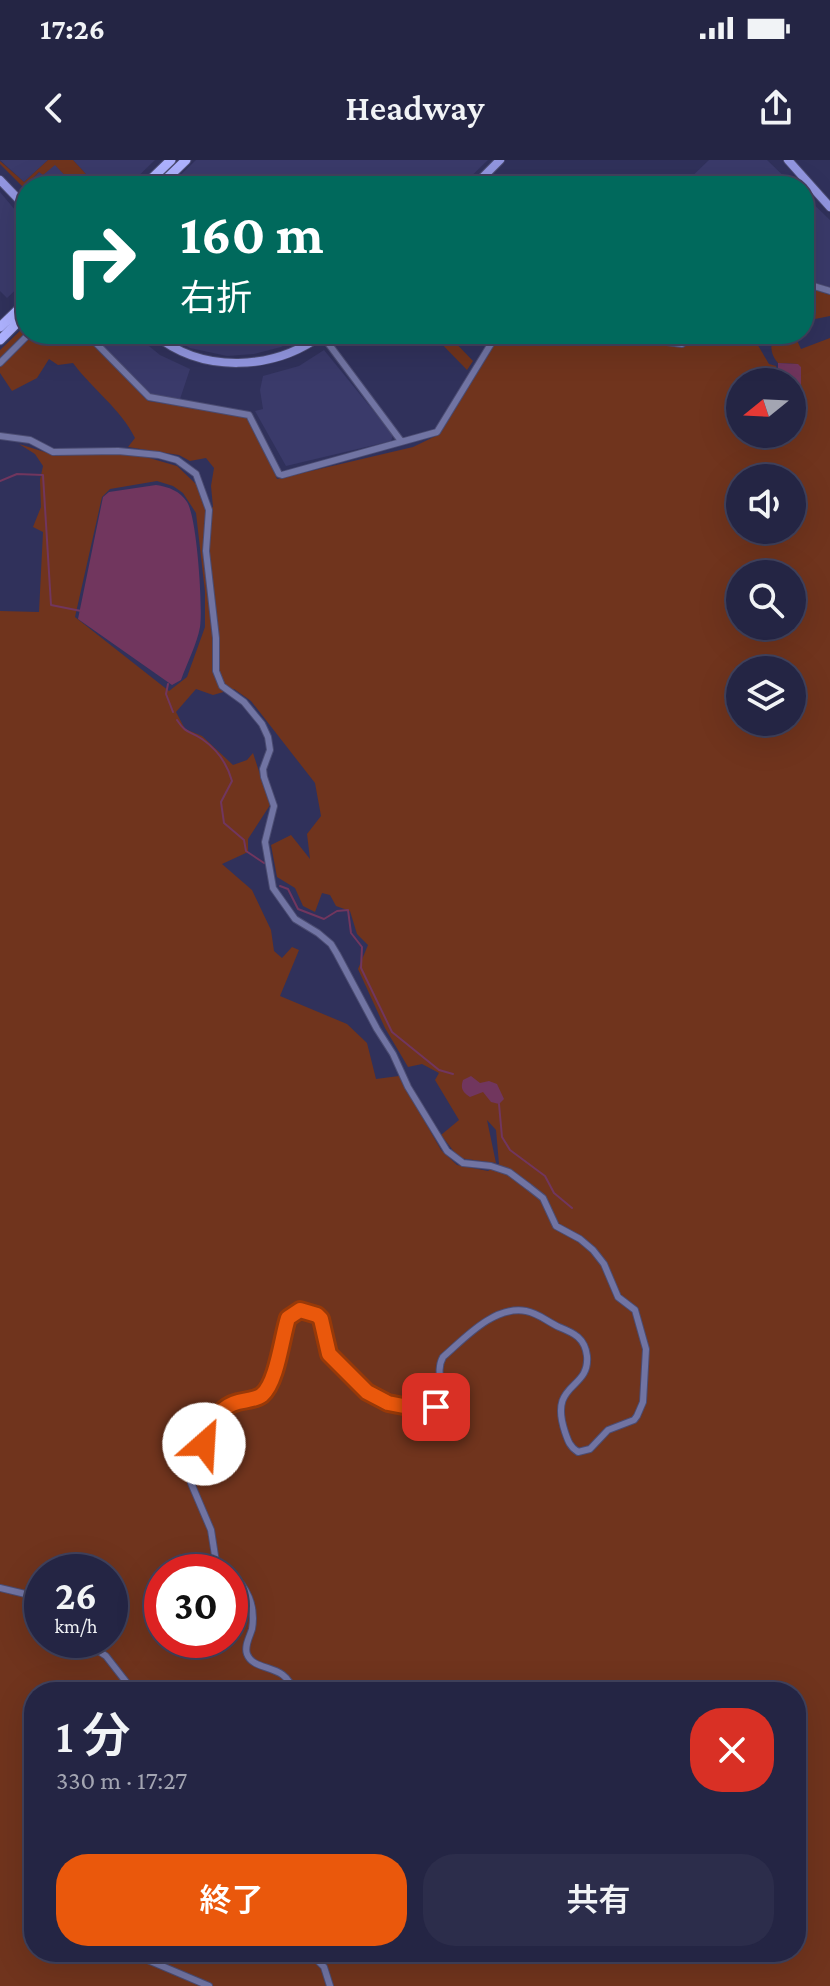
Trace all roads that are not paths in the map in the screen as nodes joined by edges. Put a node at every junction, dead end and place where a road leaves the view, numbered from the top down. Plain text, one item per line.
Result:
1 (171, 160) edge
2 (186, 160) edge
3 (500, 160) edge
4 (788, 160) edge
5 (154, 176) edge
6 (169, 176) edge
7 (484, 176) edge
8 (802, 176) edge
9 (0, 180) edge
10 (814, 189) edge
11 (16, 197) edge
12 (830, 207) edge
13 (16, 312) edge
14 (16, 324) edge
15 (0, 327) edge
16 (0, 340) edge
17 (19, 344) edge
18 (97, 344) edge
19 (166, 344) edge
20 (305, 344) edge
21 (329, 344) edge
22 (491, 344) edge
23 (0, 363) edge
24 (0, 436) edge
25 (401, 441) junction
26 (215, 1554) edge
27 (0, 1588) edge
28 (24, 1594) edge
29 (248, 1595) edge
30 (248, 1644) edge
31 (248, 1656) edge
32 (108, 1658) edge
33 (126, 1682) edge
34 (289, 1682) edge
35 (153, 1962) edge
36 (319, 1962) edge
37 (209, 1986) edge
38 (330, 1986) edge

1 - 5 main road
2 - 6 main road
3 - 7 street
4 - 8 street
9 - 11 street
10 - 12 street
13 - 15 main road
14 - 16 main road
17 - 23 street
18 - 25 street
19 - 20 street
21 - 25 street
22 - 25 street
24 - 26 street
27 - 28 street
29 - 30 street
31 - 34 street
32 - 33 street
35 - 37 street
36 - 38 street

